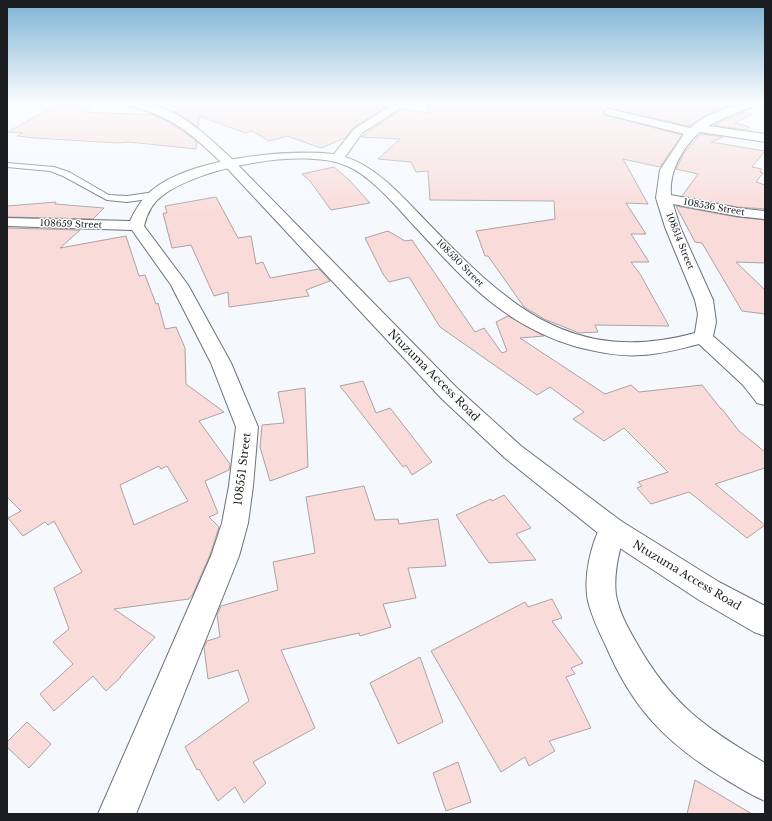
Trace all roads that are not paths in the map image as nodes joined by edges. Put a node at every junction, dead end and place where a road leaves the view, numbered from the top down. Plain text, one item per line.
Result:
1 (206, 141) edge
2 (350, 141) edge
3 (683, 141) edge
4 (338, 157) junction
5 (230, 164) junction
6 (7, 165) edge
7 (155, 195) junction
8 (663, 198) junction
9 (765, 215) edge
10 (7, 222) edge
11 (136, 226) junction
12 (703, 337) junction
13 (765, 398) edge
14 (612, 529) junction
15 (765, 622) edge
16 (765, 783) edge
17 (117, 814) edge

1 - 5 street, Ntuzuma Access Road
2 - 4 street
3 - 8 street, 108514 Street
4 - 5 street, 108530 Street
4 - 12 street, 108530 Street
5 - 7 street
5 - 14 street, Ntuzuma Access Road
6 - 7 lane
7 - 11 street
8 - 9 street, 108536 Street
8 - 12 street, 108514 Street
10 - 11 street, 108659 Street
11 - 17 street, 108551 Street
12 - 13 street
14 - 15 street, Ntuzuma Access Road
14 - 16 street

